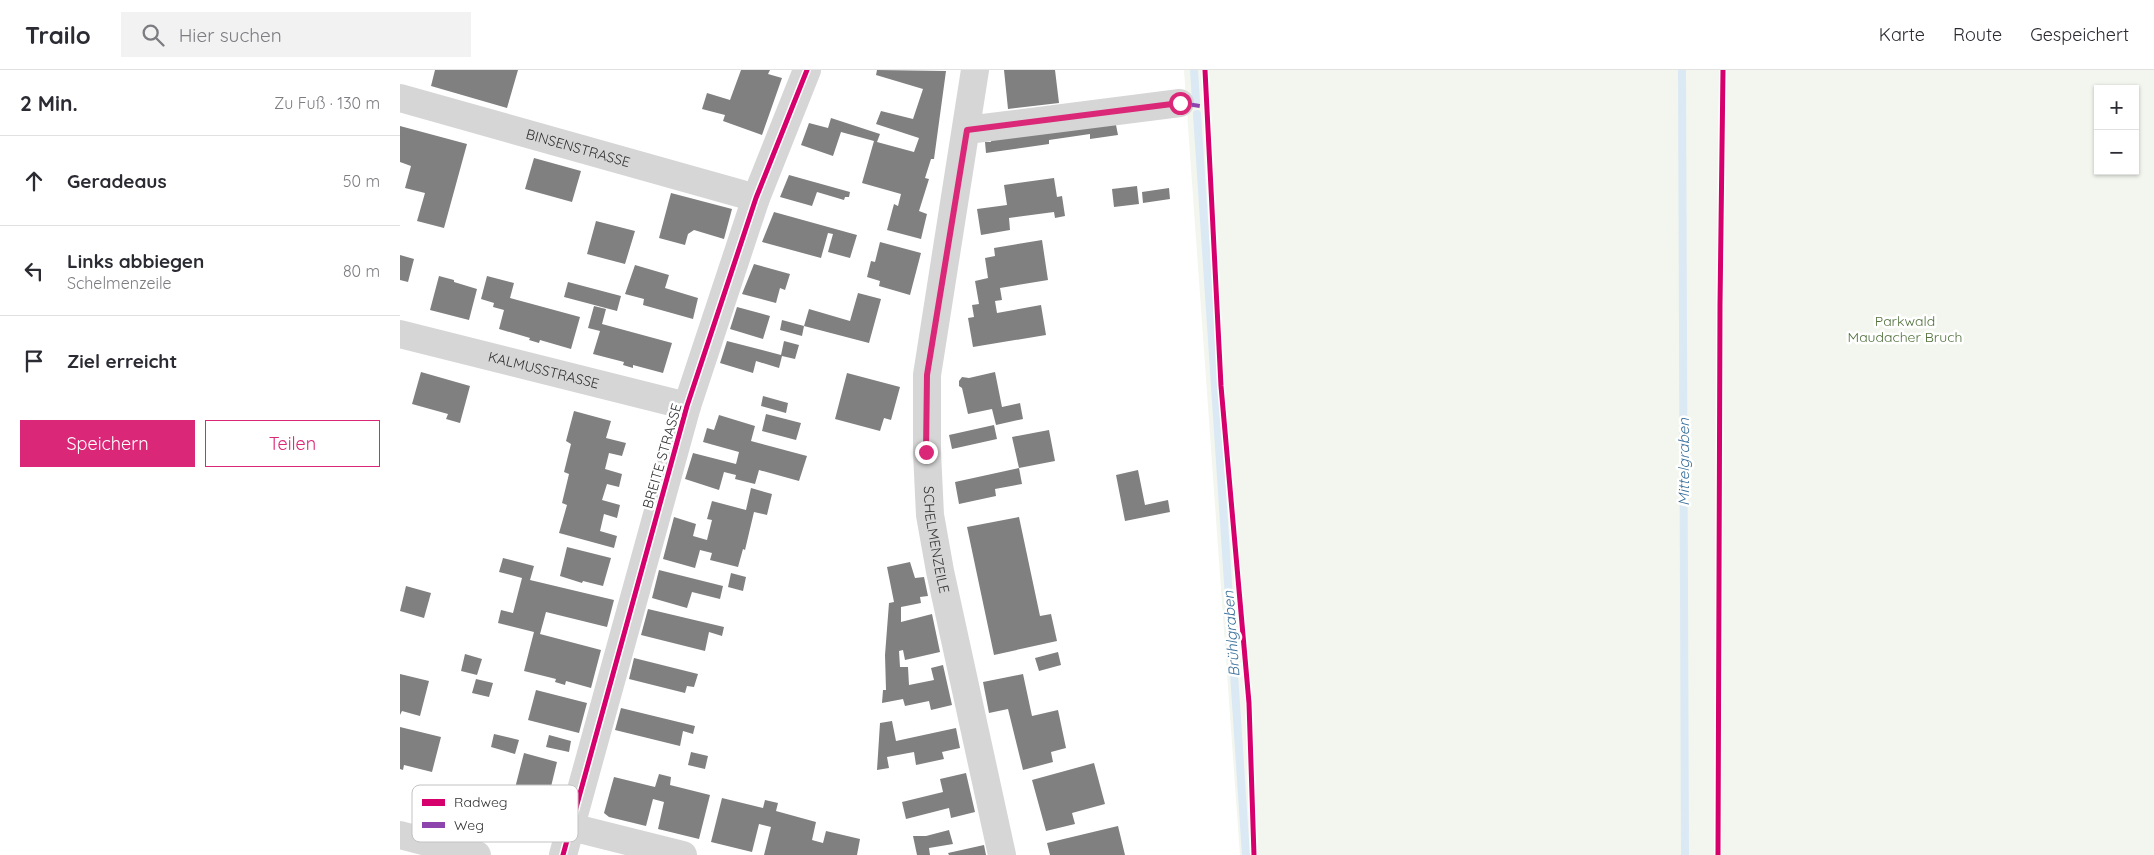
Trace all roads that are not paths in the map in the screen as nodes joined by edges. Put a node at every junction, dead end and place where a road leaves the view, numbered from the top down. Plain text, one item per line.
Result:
1 (807, 70) edge
2 (975, 70) edge
3 (400, 98) edge
4 (1180, 103) dead end
5 (967, 130) junction
6 (756, 198) junction
7 (400, 334) edge
8 (687, 406) junction
9 (578, 801) edge
10 (578, 828) edge
11 (427, 842) edge
12 (567, 842) edge
13 (477, 855) edge
14 (564, 855) edge
15 (682, 855) edge
16 (1002, 855) edge

1 - 6 street, BREITE STRASSE
2 - 5 street, SCHELMENZEILE
3 - 6 street, BINSENSTRASSE
4 - 5 street
5 - 16 street, SCHELMENZEILE
6 - 8 street, BREITE STRASSE
7 - 8 street, KALMUSSTRASSE
8 - 9 street, BREITE STRASSE
10 - 15 street
11 - 13 street
12 - 14 street, BREITE STRASSE

